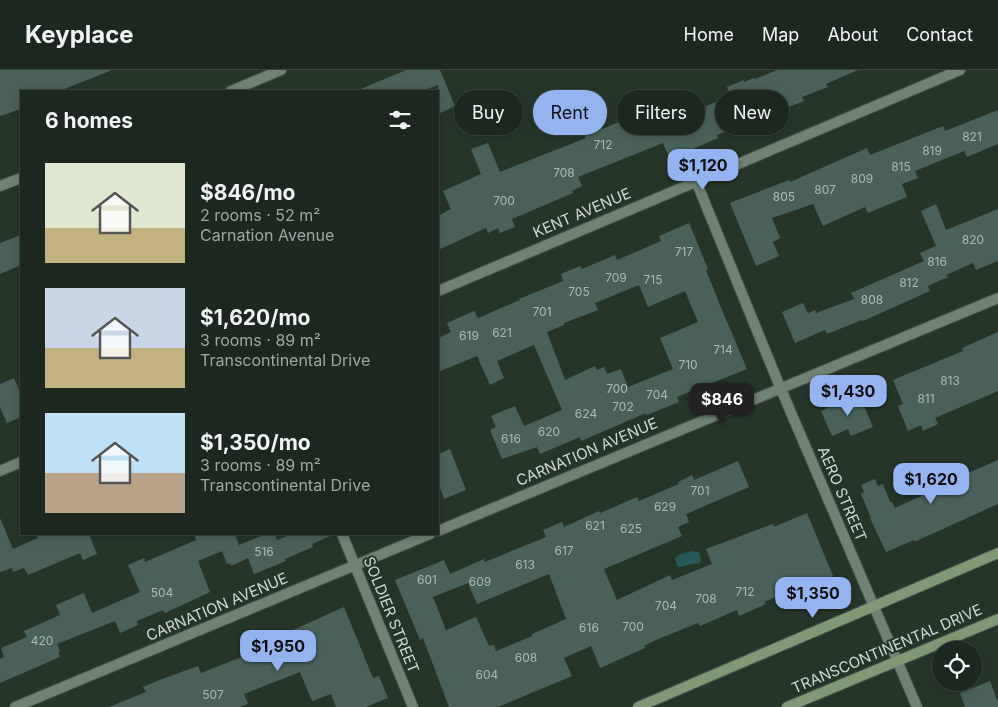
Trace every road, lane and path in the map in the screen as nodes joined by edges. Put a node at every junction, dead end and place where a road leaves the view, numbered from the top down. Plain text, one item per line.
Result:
1 (281, 70) edge
2 (960, 70) edge
3 (233, 90) edge
4 (20, 178) edge
5 (696, 181) junction
6 (0, 186) edge
7 (439, 291) edge
8 (998, 298) edge
9 (780, 387) junction
10 (20, 462) edge
11 (0, 471) edge
12 (439, 531) edge
13 (342, 535) edge
14 (428, 535) edge
15 (998, 553) edge
16 (355, 565) junction
17 (874, 606) junction
18 (998, 619) edge
19 (897, 660) junction
20 (15, 707) edge
21 (413, 707) edge
22 (638, 707) edge
23 (787, 707) edge
24 (917, 707) edge

1 - 3 street
2 - 5 street, KENT AVENUE
4 - 6 street
5 - 7 street, KENT AVENUE
5 - 9 street, AERO STREET
8 - 9 street, CARNATION AVENUE
9 - 12 street, CARNATION AVENUE
9 - 17 street, AERO STREET
10 - 11 street
13 - 16 street, SOLDIER STREET
14 - 16 street, CARNATION AVENUE
15 - 17 street
16 - 20 street, CARNATION AVENUE
16 - 21 street, SOLDIER STREET
17 - 19 street, AERO STREET
17 - 22 street
18 - 19 street, TRANSCONTINENTAL DRIVE
19 - 23 street, TRANSCONTINENTAL DRIVE
19 - 24 street, AERO STREET

